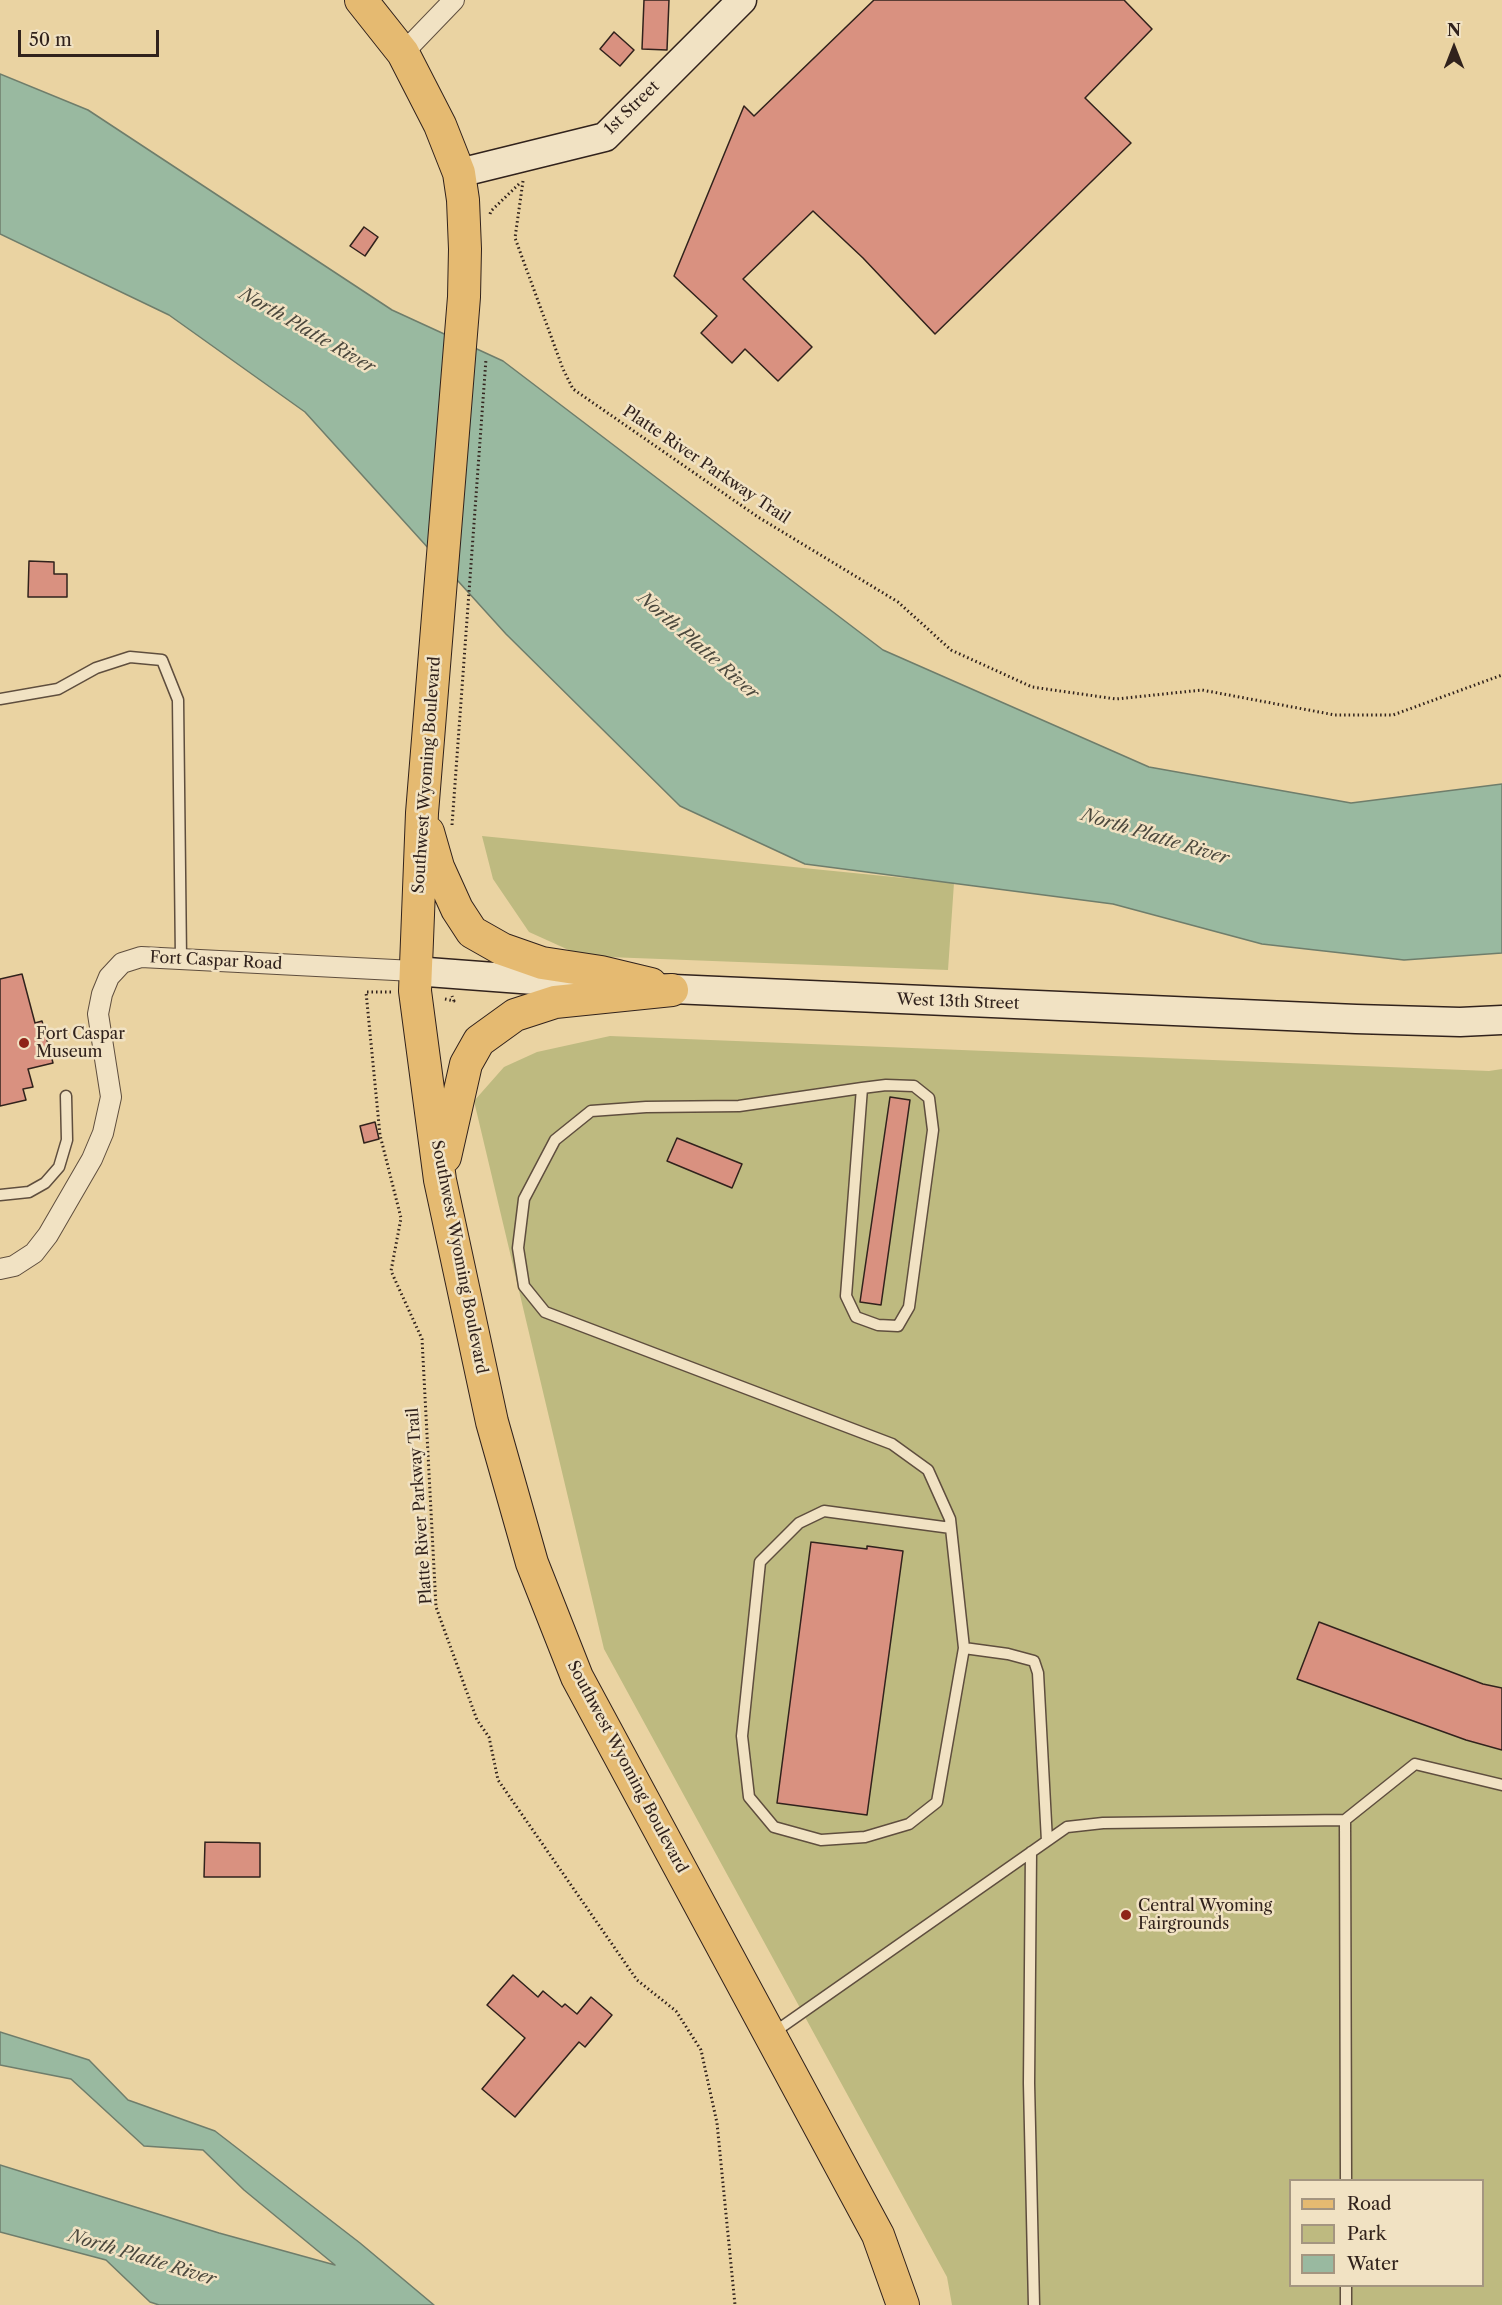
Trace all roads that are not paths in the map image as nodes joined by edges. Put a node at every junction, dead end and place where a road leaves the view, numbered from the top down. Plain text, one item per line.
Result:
1 (361, 0) edge
2 (454, 0) edge
3 (738, 1) edge
4 (403, 53) junction
5 (459, 173) junction
6 (0, 699) edge
7 (422, 813) junction
8 (181, 959) junction
9 (414, 971) junction
10 (672, 990) junction
11 (1502, 1020) edge
12 (862, 1088) junction
13 (66, 1096) dead end
14 (440, 1180) junction
15 (0, 1195) edge
16 (0, 1269) edge
17 (951, 1528) junction
18 (964, 1648) junction
19 (1502, 1785) edge
20 (1345, 1820) junction
21 (1047, 1841) junction
22 (1031, 1852) junction
23 (770, 2035) junction
24 (1346, 2179) edge
25 (1346, 2287) edge
26 (903, 2305) edge
27 (1034, 2305) edge
28 (1346, 2305) edge

1 - 4 main road, Southwest Wyoming Boulevard
2 - 4 street
3 - 5 main road, 1st Street
4 - 5 main road, Southwest Wyoming Boulevard
5 - 7 main road, Southwest Wyoming Boulevard
6 - 8 lane
7 - 9 main road, Southwest Wyoming Boulevard
7 - 10 main road
8 - 9 street, Fort Caspar Road
8 - 16 street, Fort Caspar Road
9 - 10 main road, West 13th Street
9 - 14 main road, Southwest Wyoming Boulevard
10 - 11 main road, West 13th Street
10 - 14 main road
12 - 12 lane
12 - 17 lane
13 - 15 lane
14 - 23 main road, Southwest Wyoming Boulevard
17 - 18 lane
17 - 18 lane
18 - 21 lane
19 - 20 lane
20 - 21 lane
20 - 24 lane
21 - 22 lane
22 - 23 lane
22 - 27 lane
23 - 26 main road, Southwest Wyoming Boulevard
25 - 28 lane

